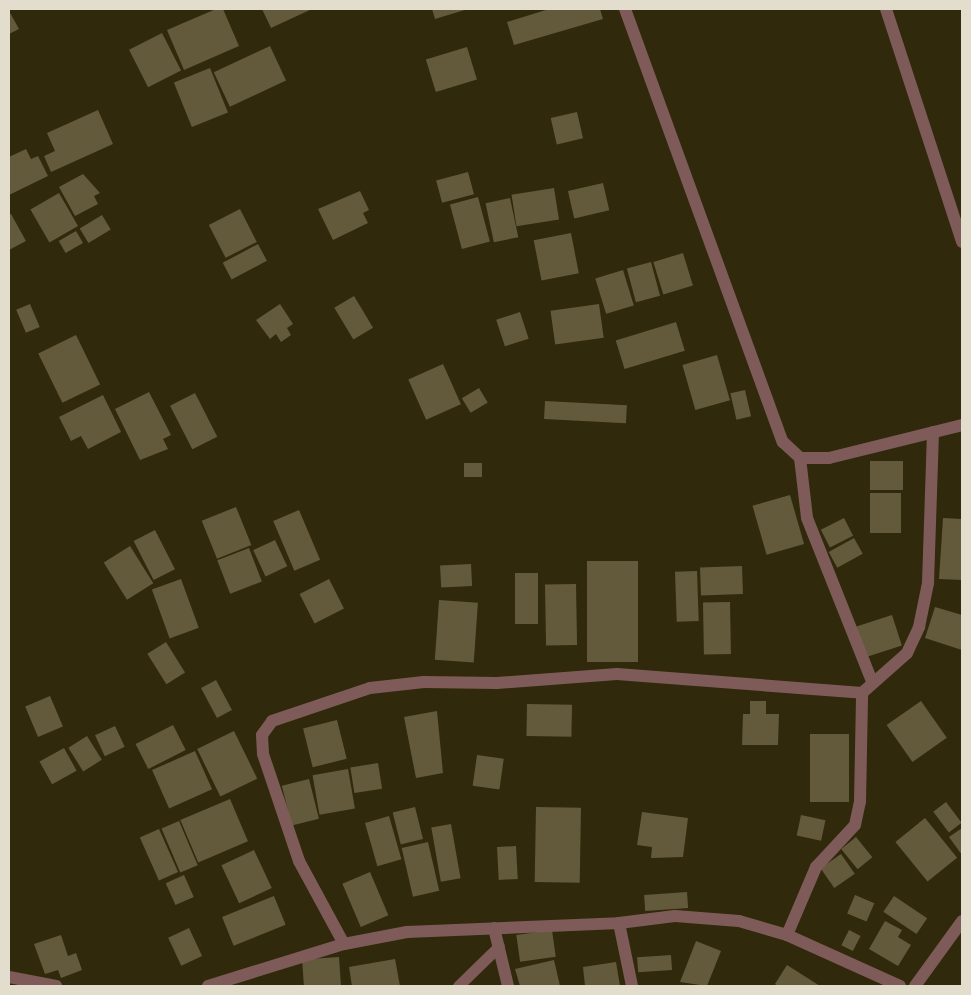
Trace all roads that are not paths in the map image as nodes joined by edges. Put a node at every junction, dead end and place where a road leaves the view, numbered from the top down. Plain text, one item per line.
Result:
1 (625, 9) edge
2 (886, 9) edge
3 (962, 242) edge
4 (962, 425) edge
5 (933, 432) junction
6 (800, 458) junction
7 (872, 681) junction
8 (862, 693) junction
9 (962, 921) edge
10 (619, 923) junction
11 (494, 928) junction
12 (787, 935) junction
13 (344, 944) junction
14 (499, 946) junction
15 (9, 977) edge
16 (56, 986) edge
17 (208, 986) edge
18 (458, 986) edge
19 (508, 986) edge
20 (632, 986) edge
21 (900, 986) edge
22 (914, 986) edge

1 - 6 street
2 - 3 street
4 - 5 street
5 - 6 street
5 - 7 street
6 - 7 street
7 - 8 street
8 - 12 street
8 - 13 street
9 - 22 street
10 - 11 street
10 - 12 street
10 - 20 street
11 - 13 street
11 - 14 street
12 - 21 street
13 - 17 street
14 - 18 lane
14 - 19 street
15 - 16 street

